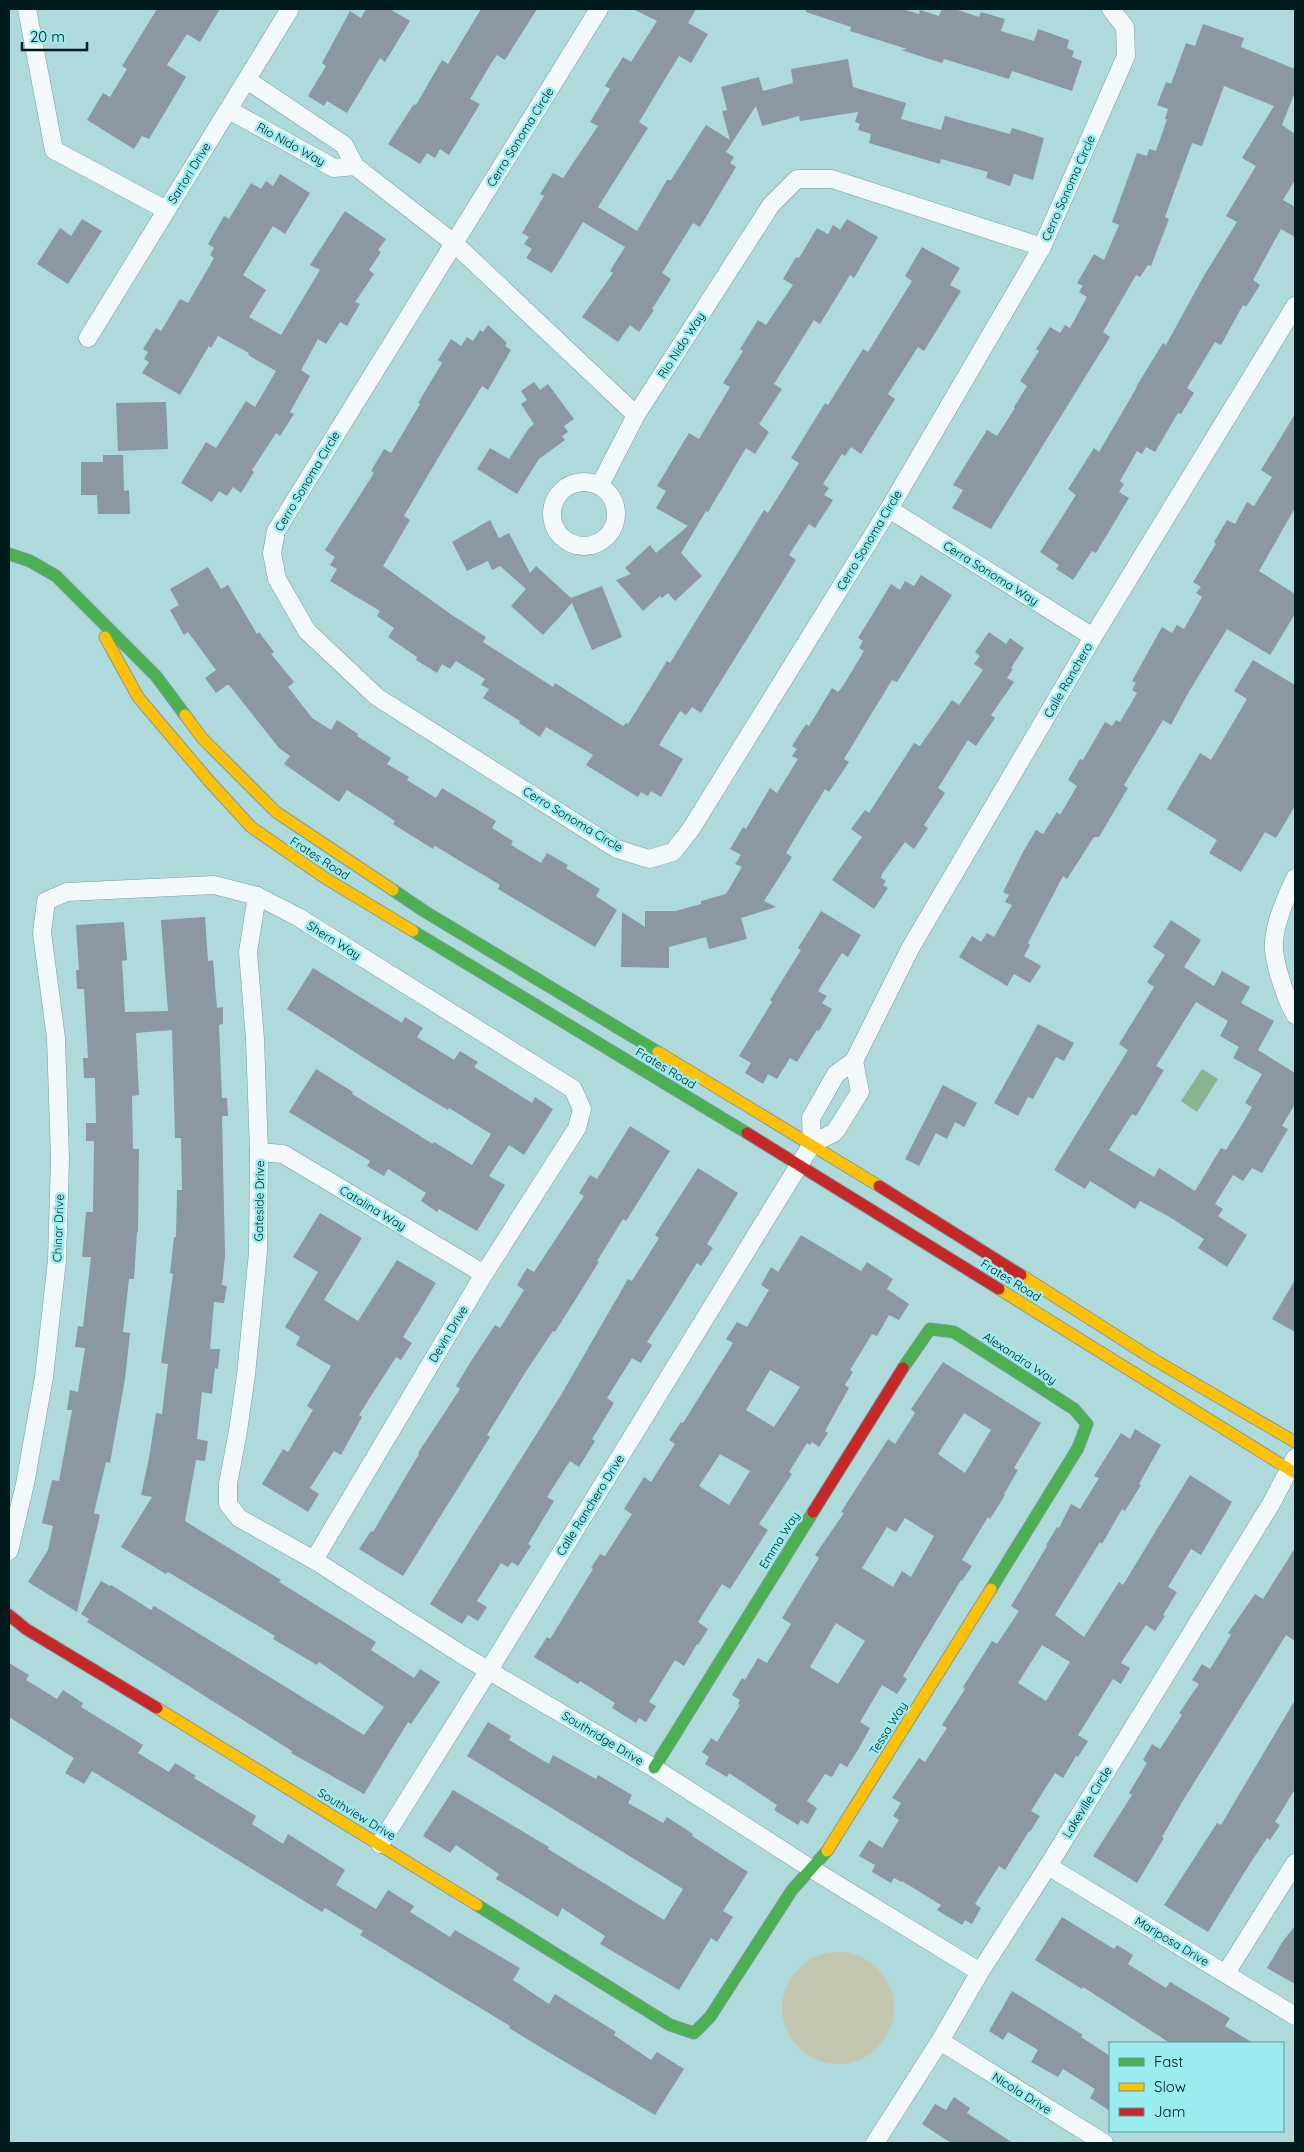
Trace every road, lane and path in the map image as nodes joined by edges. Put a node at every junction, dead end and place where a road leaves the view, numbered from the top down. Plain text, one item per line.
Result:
1 (27, 9) edge
2 (290, 9) edge
3 (599, 9) edge
4 (1111, 9) edge
5 (246, 80) junction
6 (229, 110) junction
7 (355, 166) junction
8 (166, 210) junction
9 (455, 244) junction
10 (1042, 246) junction
11 (1295, 306) edge
12 (88, 338) dead end
13 (636, 415) junction
14 (600, 485) dead end
15 (889, 509) junction
16 (9, 554) edge
17 (91, 613) junction
18 (1093, 637) junction
19 (1295, 878) edge
20 (257, 896) junction
21 (46, 901) joint
22 (1295, 1015) edge
23 (854, 1061) junction
24 (582, 1109) joint
25 (812, 1144) junction
26 (259, 1152) junction
27 (800, 1165) junction
28 (484, 1274) junction
29 (930, 1329) joint
30 (1087, 1424) joint
31 (1295, 1442) edge
32 (1293, 1467) edge
33 (228, 1504) joint
34 (9, 1551) edge
35 (314, 1560) junction
36 (9, 1615) edge
37 (489, 1670) junction
38 (654, 1768) junction
39 (380, 1844) junction
40 (1295, 1863) edge
41 (1048, 1866) junction
42 (810, 1868) junction
43 (980, 1972) junction
44 (1226, 1972) junction
45 (1295, 2016) edge
46 (694, 2033) joint
47 (940, 2041) junction
48 (875, 2143) edge
49 (1104, 2143) edge

1 - 8 street
2 - 5 street, Sartori Drive
3 - 9 street, Cerro Sonoma Circle
4 - 10 street, Cerro Sonoma Circle
5 - 6 street, Sartori Drive
5 - 7 street, Rio Nido Way
6 - 7 street, Rio Nido Way
6 - 8 street, Sartori Drive
7 - 9 street, Rio Nido Way
8 - 12 street, Sartori Drive
9 - 13 street, Rio Nido Way
9 - 15 street, Cerro Sonoma Circle
10 - 13 street, Rio Nido Way
10 - 15 street, Cerro Sonoma Circle
11 - 18 street, Calle Ranchero
13 - 14 street
15 - 18 street, Cerra Sonoma Way
16 - 17 street, Frates Road
17 - 25 street, Frates Road
17 - 27 street, Frates Road
18 - 23 street, Calle Ranchero
19 - 22 street
20 - 21 street, Shern Way
20 - 24 street, Shern Way
20 - 26 street, Gateside Drive
21 - 34 street, Chinar Drive
23 - 25 street, Calle Ranchero
23 - 25 street
24 - 28 street, Devin Drive
25 - 27 street
25 - 31 street, Frates Road
26 - 28 street, Catalina Way
26 - 33 street, Gateside Drive
27 - 32 street, Frates Road
27 - 37 street, Calle Ranchero Drive
28 - 35 street, Devin Drive
29 - 30 street, Alexandra Way
29 - 38 street, Emma Way
30 - 42 street, Tessa Way
32 - 41 street, Lakeville Circle
33 - 35 street, Southridge Drive
35 - 37 street, Southridge Drive
36 - 39 street, Southview Drive
37 - 38 street, Southridge Drive
37 - 39 street, Calle Ranchero Drive
38 - 42 street, Southridge Drive
39 - 46 street, Southview Drive
40 - 44 street
41 - 43 street, Lakeville Circle
41 - 44 street, Mariposa Drive
42 - 43 street, Southridge Drive
42 - 46 street, Tessa Way
43 - 47 street, Lakeville Circle
44 - 45 street, Mariposa Drive
47 - 48 street, Lakeville Circle
47 - 49 street, Nicola Drive

